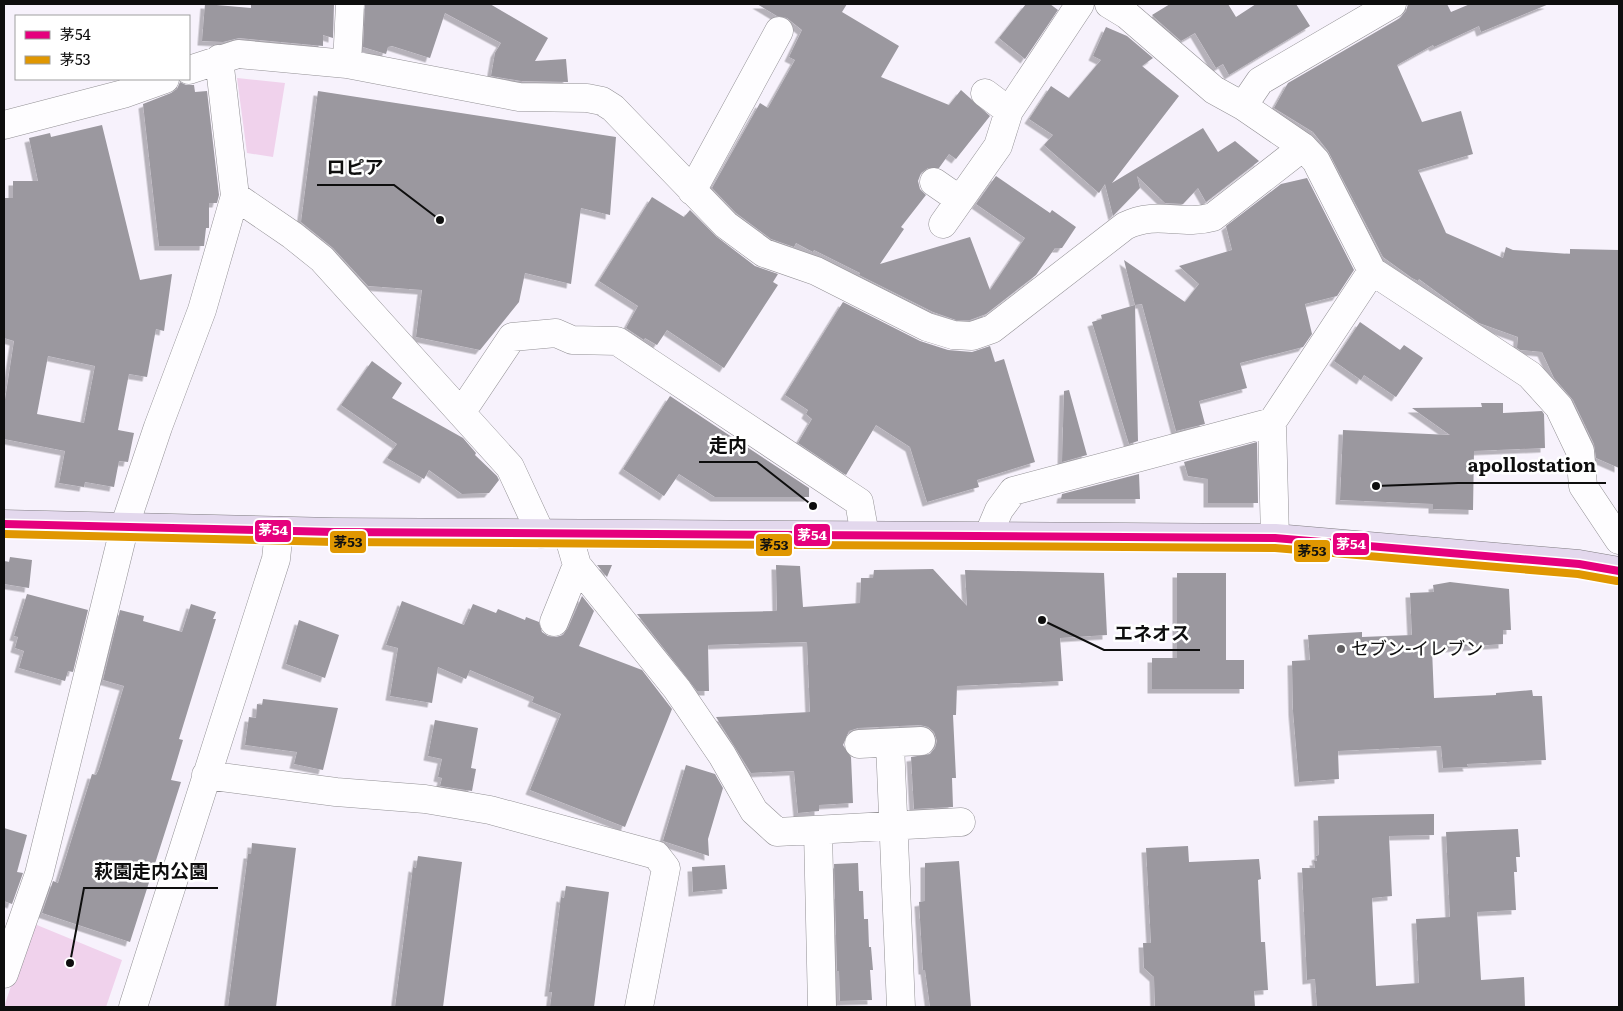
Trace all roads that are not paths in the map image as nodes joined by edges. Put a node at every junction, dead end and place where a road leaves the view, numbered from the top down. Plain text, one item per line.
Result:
1 (350, 4) edge
2 (1080, 4) edge
3 (1392, 4) edge
4 (1128, 7) edge
5 (779, 31) dead end
6 (219, 59) junction
7 (346, 64) junction
8 (190, 70) edge
9 (162, 80) edge
10 (985, 93) dead end
11 (1243, 106) junction
12 (1009, 111) junction
13 (4, 125) edge
14 (1303, 147) junction
15 (934, 182) dead end
16 (692, 191) junction
17 (235, 196) junction
18 (960, 200) junction
19 (943, 224) dead end
20 (1372, 271) junction
21 (461, 413) junction
22 (1272, 422) junction
23 (4, 524) edge
24 (125, 525) junction
25 (279, 531) junction
26 (541, 534) junction
27 (568, 534) junction
28 (866, 535) junction
29 (988, 536) junction
30 (1275, 538) junction
31 (1619, 540) edge
32 (577, 565) junction
33 (1619, 571) edge
34 (554, 622) dead end
35 (921, 741) dead end
36 (890, 743) junction
37 (859, 744) dead end
38 (206, 775) junction
39 (962, 822) dead end
40 (894, 826) junction
41 (818, 831) junction
42 (4, 974) edge
43 (133, 1007) edge
44 (639, 1007) edge
45 (822, 1007) edge
46 (901, 1007) edge

1 - 7 street
2 - 12 street
3 - 11 street
4 - 11 street
5 - 16 street
6 - 7 street
6 - 8 street
6 - 17 street
7 - 16 street
9 - 13 street
10 - 12 street
11 - 14 street
12 - 18 street
14 - 16 street
14 - 20 street
15 - 18 street
17 - 21 street
17 - 24 street
18 - 19 street
20 - 22 street
20 - 31 street
21 - 26 street
21 - 28 street
22 - 29 street
22 - 30 street
23 - 24 main road
24 - 25 main road
24 - 42 street
25 - 26 main road
25 - 38 street
26 - 27 main road
27 - 28 main road
27 - 32 street
28 - 29 main road
29 - 30 main road
30 - 33 main road
32 - 34 street
32 - 41 street
35 - 36 street
36 - 37 street
36 - 40 street
38 - 43 street
38 - 44 street
39 - 40 street
40 - 41 street
40 - 46 street
41 - 45 street

